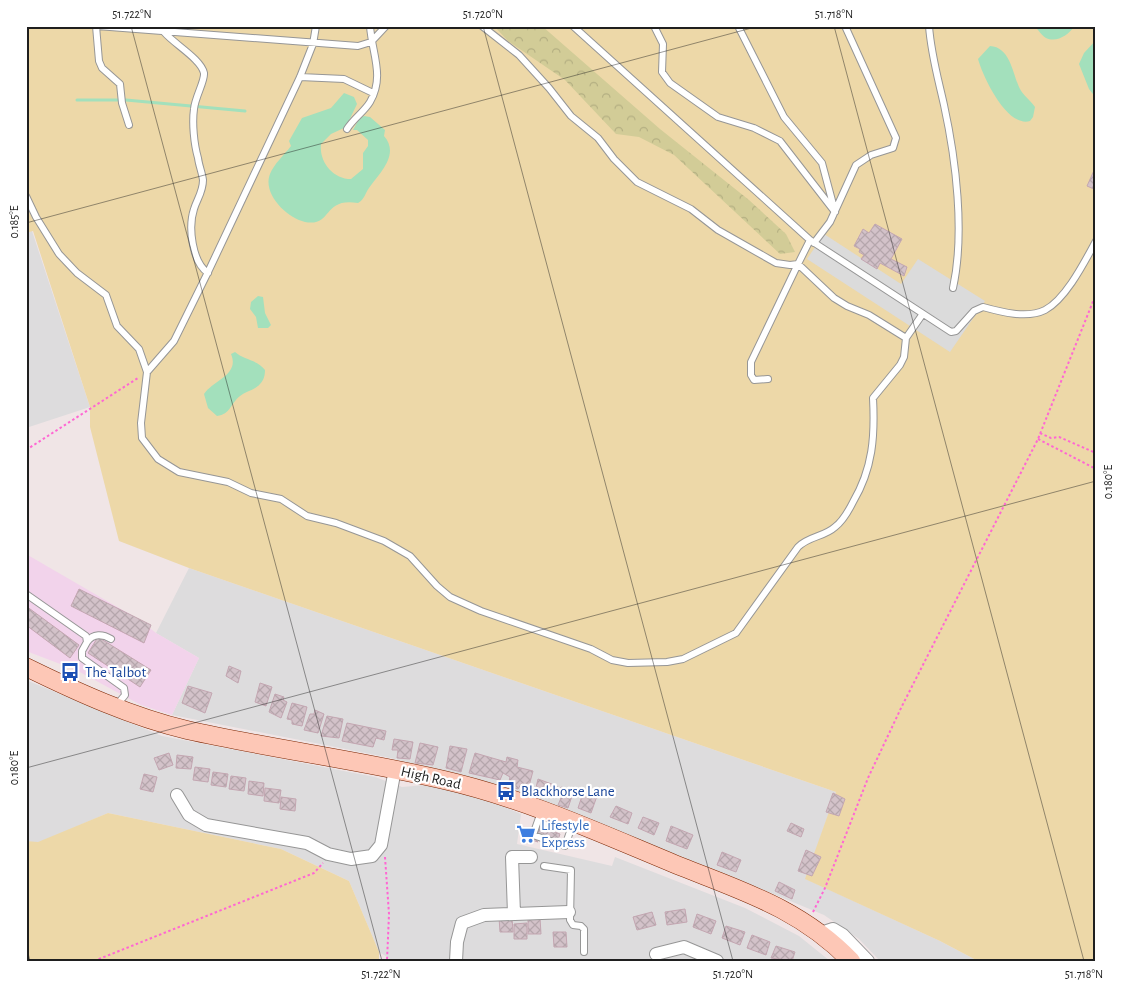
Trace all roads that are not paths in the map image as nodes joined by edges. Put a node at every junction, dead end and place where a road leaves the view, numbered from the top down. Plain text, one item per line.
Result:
1 (96, 26) edge
2 (316, 26) edge
3 (370, 26) edge
4 (386, 26) edge
5 (482, 26) edge
6 (573, 26) edge
7 (654, 26) edge
8 (738, 26) edge
9 (845, 26) edge
10 (929, 26) edge
11 (164, 32) junction
12 (371, 42) junction
13 (313, 44) junction
14 (300, 77) junction
15 (373, 93) junction
16 (129, 125) dead end
17 (347, 129) dead end
18 (26, 196) edge
19 (835, 212) junction
20 (1096, 241) edge
21 (812, 242) junction
22 (798, 264) junction
23 (208, 273) junction
24 (953, 288) dead end
25 (922, 315) junction
26 (906, 338) junction
27 (147, 372) junction
28 (768, 379) dead end
29 (26, 594) edge
30 (111, 639) dead end
31 (87, 642) junction
32 (26, 667) edge
33 (116, 707) junction
34 (395, 769) junction
35 (177, 795) dead end
36 (542, 810) junction
37 (574, 822) junction
38 (531, 857) dead end
39 (544, 866) dead end
40 (569, 912) junction
41 (514, 914) junction
42 (814, 928) junction
43 (584, 952) dead end
44 (656, 954) dead end
45 (456, 961) edge
46 (716, 961) edge
47 (850, 961) edge
48 (868, 961) edge

1 - 11 lane
1 - 16 lane
2 - 13 lane
3 - 12 lane
4 - 12 lane
5 - 22 lane
6 - 21 lane
7 - 19 lane
8 - 19 lane
9 - 19 lane
10 - 24 lane
11 - 13 lane
11 - 23 lane
12 - 13 lane
12 - 15 lane
13 - 14 lane
14 - 15 lane
14 - 23 lane
15 - 17 lane
18 - 27 lane
19 - 21 lane
20 - 25 lane
21 - 22 lane
21 - 25 lane
22 - 26 lane
22 - 28 lane
23 - 27 lane
25 - 26 lane
26 - 27 lane
29 - 31 lane
30 - 31 lane
31 - 33 lane
32 - 33 main road, High Road
33 - 34 main road, High Road
34 - 35 street
34 - 36 main road, High Road
36 - 37 main road, High Road
36 - 37 lane
37 - 42 main road, High Road
38 - 41 street
39 - 40 lane
40 - 41 street
40 - 43 lane
41 - 45 street
42 - 47 main road, High Road
42 - 48 street, High Road
44 - 46 street

